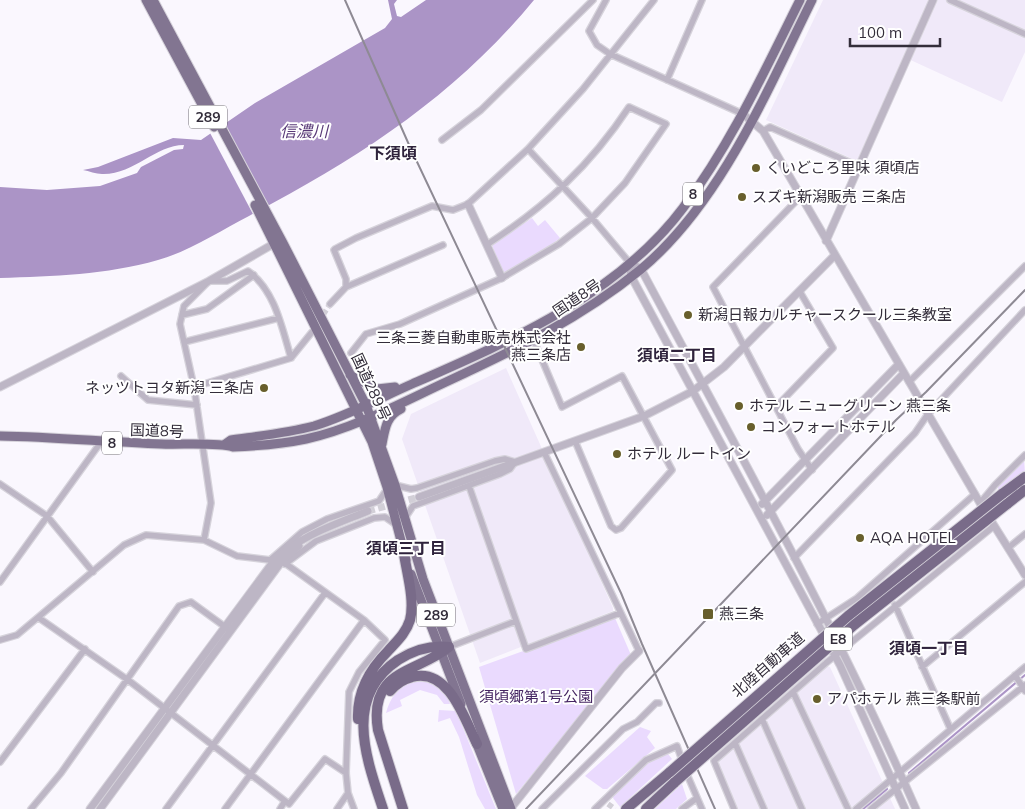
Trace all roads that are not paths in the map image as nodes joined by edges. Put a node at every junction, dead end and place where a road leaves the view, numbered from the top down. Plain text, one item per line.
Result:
1 (146, 0) edge
2 (153, 0) edge
3 (593, 0) edge
4 (606, 0) edge
5 (654, 0) edge
6 (702, 0) edge
7 (800, 0) edge
8 (812, 0) edge
9 (933, 0) edge
10 (950, 0) edge
11 (1025, 34) edge
12 (610, 54) junction
13 (666, 80) junction
14 (743, 114) junction
15 (752, 121) junction
16 (762, 131) junction
17 (442, 140) dead end
18 (528, 149) junction
19 (860, 167) junction
20 (564, 186) junction
21 (800, 197) junction
22 (468, 204) junction
23 (592, 218) junction
24 (273, 232) junction
25 (826, 241) junction
26 (275, 244) junction
27 (488, 244) junction
28 (443, 245) dead end
29 (834, 256) junction
30 (629, 262) junction
31 (1025, 266) edge
32 (641, 269) junction
33 (254, 275) junction
34 (631, 276) junction
35 (502, 278) junction
36 (208, 281) junction
37 (346, 287) junction
38 (800, 292) junction
39 (330, 304) tunnel mouth
40 (1025, 310) edge
41 (182, 315) junction
42 (279, 318) junction
43 (312, 332) tunnel mouth
44 (534, 341) junction
45 (184, 342) junction
46 (745, 347) junction
47 (351, 353) dead end
48 (291, 358) junction
49 (899, 364) junction
50 (904, 373) junction
51 (350, 375) junction
52 (121, 376) dead end
53 (909, 382) junction
54 (703, 385) junction
55 (0, 387) edge
56 (194, 387) junction
57 (402, 389) junction
58 (430, 390) junction
59 (693, 391) junction
60 (366, 404) junction
61 (197, 405) junction
62 (776, 407) junction
63 (356, 408) junction
64 (928, 414) junction
65 (644, 416) junction
66 (371, 417) junction
67 (362, 420) junction
68 (0, 436) edge
69 (575, 441) junction
70 (101, 442) junction
71 (224, 444) junction
72 (382, 444) junction
73 (202, 446) junction
74 (544, 452) junction
75 (1025, 455) edge
76 (805, 460) junction
77 (515, 462) junction
78 (812, 470) junction
79 (1025, 477) edge
80 (0, 484) edge
81 (391, 486) junction
82 (469, 486) junction
83 (1025, 490) edge
84 (975, 494) junction
85 (419, 497) tunnel mouth
86 (1004, 499) junction
87 (765, 502) junction
88 (980, 503) junction
89 (757, 510) junction
90 (368, 511) tunnel mouth
91 (770, 512) junction
92 (47, 516) junction
93 (762, 520) junction
94 (400, 523) junction
95 (994, 526) junction
96 (319, 531) junction
97 (1025, 534) edge
98 (204, 540) junction
99 (1008, 548) junction
100 (404, 554) junction
101 (794, 558) junction
102 (271, 561) junction
103 (284, 562) junction
104 (93, 572) junction
105 (1025, 575) edge
106 (0, 582) edge
107 (1025, 582) edge
108 (325, 593) junction
109 (895, 605) junction
110 (620, 613) junction
111 (39, 618) junction
112 (825, 618) junction
113 (364, 620) junction
114 (516, 622) junction
115 (817, 624) junction
116 (227, 629) junction
117 (0, 640) edge
118 (85, 649) junction
119 (443, 649) junction
120 (639, 651) joint
121 (843, 651) junction
122 (835, 656) junction
123 (922, 667) junction
124 (1025, 667) edge
125 (1016, 676) junction
126 (128, 680) junction
127 (1023, 686) edge
128 (793, 692) junction
129 (659, 703) dead end
130 (167, 712) junction
131 (762, 719) junction
132 (950, 728) junction
133 (378, 730) junction
134 (735, 743) junction
135 (477, 744) junction
136 (212, 746) junction
137 (366, 754) junction
138 (0, 762) edge
139 (670, 772) junction
140 (346, 773) junction
141 (900, 773) junction
142 (250, 775) junction
143 (892, 780) junction
144 (904, 782) junction
145 (896, 788) junction
146 (348, 793) junction
147 (697, 798) junction
148 (285, 801) junction
149 (31, 809) edge
150 (90, 809) edge
151 (100, 809) edge
152 (166, 809) edge
153 (225, 809) edge
154 (280, 809) edge
155 (337, 809) edge
156 (354, 809) edge
157 (383, 809) edge
158 (403, 809) edge
159 (508, 809) edge
160 (542, 809) edge
161 (595, 809) edge
162 (626, 809) edge
163 (630, 809) edge
164 (646, 809) edge
165 (682, 809) edge
166 (702, 809) edge
167 (734, 809) edge
168 (764, 809) edge
169 (802, 809) edge
170 (848, 809) edge
171 (856, 809) edge
172 (870, 809) edge
173 (905, 809) edge
174 (916, 809) edge

1 - 24 highway, 国道289号 / 289
2 - 24 highway, 国道289号 / 289
3 - 17 street
4 - 12 street
5 - 12 street
6 - 13 street
7 - 14 highway, 国道8号 / 8
8 - 15 highway, 国道8号 / 8
9 - 19 street
10 - 11 street
12 - 13 street
12 - 18 street
13 - 14 street
14 - 15 street
14 - 30 highway, 国道8号 / 8
15 - 16 street
15 - 32 highway, 国道8号 / 8
16 - 19 street
16 - 21 street
18 - 20 street
18 - 22 street
19 - 25 street
20 - 23 street
20 - 23 street
20 - 27 street
21 - 25 street
21 - 46 street
22 - 27 street
22 - 37 street
23 - 30 street
23 - 35 street
24 - 26 highway, 国道289号 / 289
24 - 51 highway, 国道289号 / 289
25 - 29 street
26 - 36 street
26 - 63 highway, 国道289号 / 289
27 - 35 street
28 - 37 street
29 - 38 street
29 - 49 street
30 - 32 street
30 - 34 street
30 - 57 highway, 国道8号 / 8
31 - 53 street
32 - 34 highway, 国道8号 / 8
32 - 54 street
33 - 36 street
33 - 41 street
33 - 42 street
34 - 44 highway, 国道8号 / 8
34 - 59 street
35 - 47 street
36 - 41 street
36 - 55 street
37 - 39 street
38 - 46 street
38 - 62 street
40 - 64 street
41 - 45 street
42 - 45 street
42 - 48 street
43 - 48 street
44 - 58 highway, 国道8号 / 8
44 - 65 street
45 - 56 street
46 - 54 street
46 - 62 street
48 - 56 street
49 - 50 street
49 - 76 street
50 - 53 street
50 - 78 street
51 - 57 highway
51 - 60 highway, 国道289号 / 289
52 - 61 street
53 - 64 street
54 - 59 street
54 - 87 street
56 - 61 street
57 - 60 highway, 国道8号 / 8
58 - 66 highway, 国道8号 / 8
58 - 72 highway
59 - 65 street
59 - 89 street
60 - 63 highway, 国道8号 / 8
60 - 66 highway, 国道289号 / 289
61 - 73 street
62 - 76 street
63 - 67 highway, 国道289号 / 289
63 - 71 highway, 国道8号 / 8
64 - 84 street
64 - 101 street
65 - 69 street
65 - 69 street
66 - 67 highway, 国道8号 / 8
66 - 72 highway, 国道289号 / 289
67 - 71 highway, 国道8号 / 8
67 - 81 highway, 国道289号 / 289
68 - 70 highway, 国道8号 / 8
69 - 74 street
70 - 73 highway, 国道8号 / 8
70 - 92 street
71 - 73 highway, 国道8号 / 8
72 - 81 highway, 国道289号 / 289
73 - 98 street
74 - 77 street
74 - 110 street
75 - 88 street
76 - 78 street
76 - 87 street
77 - 81 street
77 - 82 street
77 - 85 street
78 - 91 street
79 - 86 highway, 北陸自動車道 / E8
80 - 92 street
81 - 94 highway, 国道289号 / 289
81 - 102 street
82 - 94 street
82 - 114 street
83 - 86 highway, 北陸自動車道 / E8
84 - 88 street
84 - 112 street
86 - 139 highway, 北陸自動車道 / E8, bridge
86 - 164 highway, 北陸自動車道 / E8, bridge
87 - 89 street
87 - 91 street
88 - 95 street
89 - 93 street
90 - 96 street
91 - 93 street
91 - 101 street
92 - 104 street
92 - 106 street
93 - 115 street
94 - 100 highway, 国道289号 / 289
94 - 103 street
94 - 119 highway, 国道289号 / 289
95 - 99 street
95 - 109 street
96 - 102 street
96 - 103 street
97 - 99 street
98 - 102 street
98 - 104 street
99 - 105 street
100 - 119 highway, 国道289号 / 289
100 - 137 highway
101 - 112 street
102 - 116 street
103 - 108 street
103 - 116 street
104 - 111 street
107 - 123 street
108 - 113 street
108 - 136 street
109 - 121 street
109 - 123 street
110 - 114 street
110 - 120 street
111 - 117 street
111 - 118 street
112 - 115 street
112 - 121 street
113 - 140 street
113 - 142 street
114 - 119 street
115 - 122 street
116 - 126 street
116 - 130 street
118 - 126 street
118 - 138 street
119 - 133 highway
119 - 135 highway, 国道289号 / 289
119 - 137 highway
119 - 159 highway, 国道289号 / 289
120 - 159 street
121 - 122 street
121 - 141 street
122 - 128 street
122 - 143 street
123 - 132 street
124 - 125 street
125 - 127 street
125 - 132 street
126 - 130 street
126 - 149 street
127 - 144 street
128 - 131 street
128 - 170 street
129 - 160 street
130 - 136 street
130 - 150 street
130 - 151 street
131 - 134 street
131 - 169 street
132 - 141 street
133 - 135 highway
133 - 158 highway
134 - 167 street
134 - 168 street
135 - 159 highway, 国道289号 / 289
136 - 142 street
136 - 152 street
137 - 157 highway
139 - 162 highway
139 - 163 highway, 北陸自動車道 / E8
140 - 146 street
140 - 148 street
141 - 143 street
141 - 144 street
142 - 148 street
142 - 153 street
143 - 145 street
143 - 171 street
144 - 145 street
144 - 174 street
145 - 172 street
145 - 173 street
146 - 155 street
146 - 156 street
147 - 161 street
147 - 165 street
147 - 166 street
148 - 154 street

